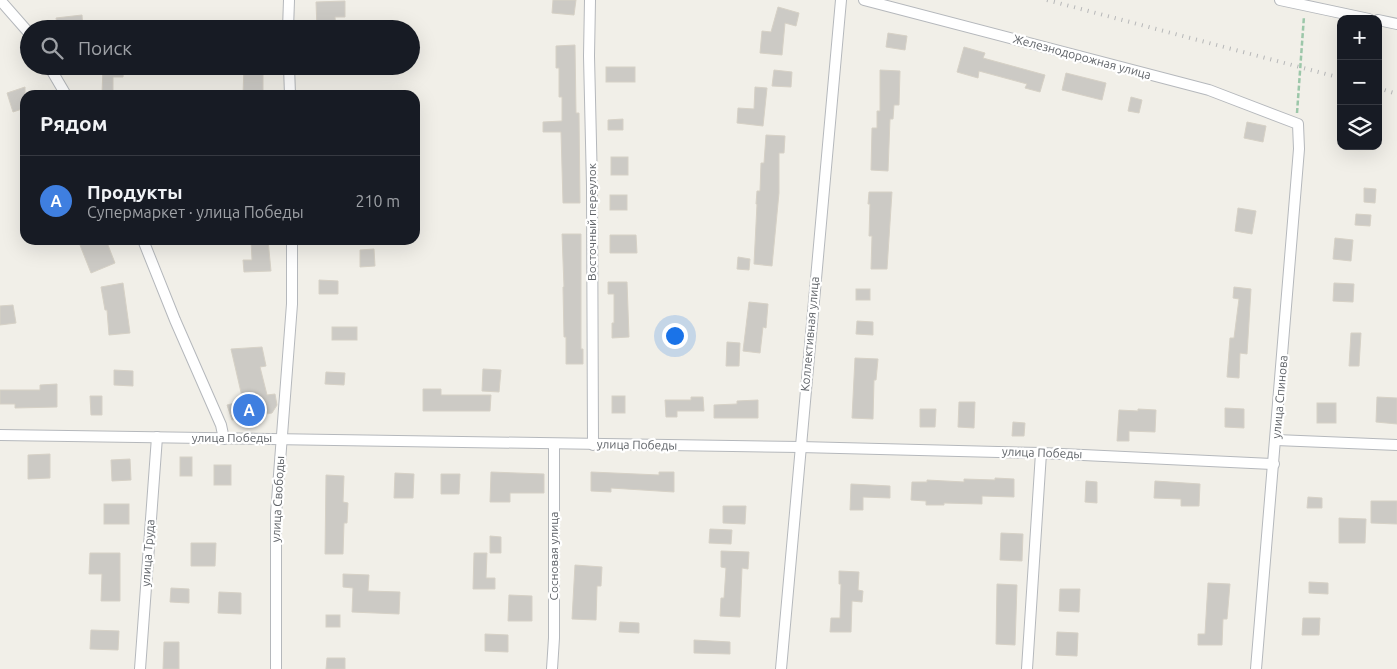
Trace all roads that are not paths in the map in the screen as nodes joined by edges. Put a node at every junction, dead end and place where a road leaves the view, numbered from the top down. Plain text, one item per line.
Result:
1 (0, 0) edge
2 (289, 0) edge
3 (590, 0) edge
4 (841, 0) edge
5 (864, 0) edge
6 (1280, 0) edge
7 (1305, 3) edge
8 (1353, 15) edge
9 (288, 20) edge
10 (1382, 21) edge
11 (20, 23) edge
12 (1397, 24) edge
13 (54, 75) edge
14 (289, 75) edge
15 (63, 90) edge
16 (290, 90) edge
17 (1298, 124) joint
18 (145, 245) edge
19 (292, 245) edge
20 (0, 435) edge
21 (157, 437) junction
22 (224, 438) junction
23 (283, 438) junction
24 (1276, 440) junction
25 (554, 444) junction
26 (593, 445) junction
27 (1397, 445) edge
28 (800, 447) junction
29 (1041, 453) junction
30 (1274, 464) junction
31 (140, 669) edge
32 (276, 669) edge
33 (552, 669) edge
34 (781, 669) edge
35 (1027, 669) edge
36 (1256, 669) edge

1 - 11 street
2 - 9 street
3 - 26 street, Восточный переулок
4 - 28 street, Коллективная улица
5 - 17 street, Железнодорожная улица
6 - 7 street
7 - 8 street
10 - 12 street
13 - 15 street
14 - 16 street
17 - 24 street, улица Спинова
18 - 22 street
19 - 23 street, улица Свободы
20 - 21 street, улица Победы
21 - 22 street, улица Победы
21 - 31 street, улица Труда
22 - 23 street, улица Победы
23 - 25 street, улица Победы
23 - 32 street, улица Свободы
24 - 27 street
24 - 30 street, улица Спинова
25 - 26 street, улица Победы
25 - 33 street, Сосновая улица
26 - 28 street, улица Победы
28 - 29 street, улица Победы
28 - 34 street, Коллективная улица
29 - 30 street, улица Победы
29 - 35 street
30 - 36 street, улица Спинова

